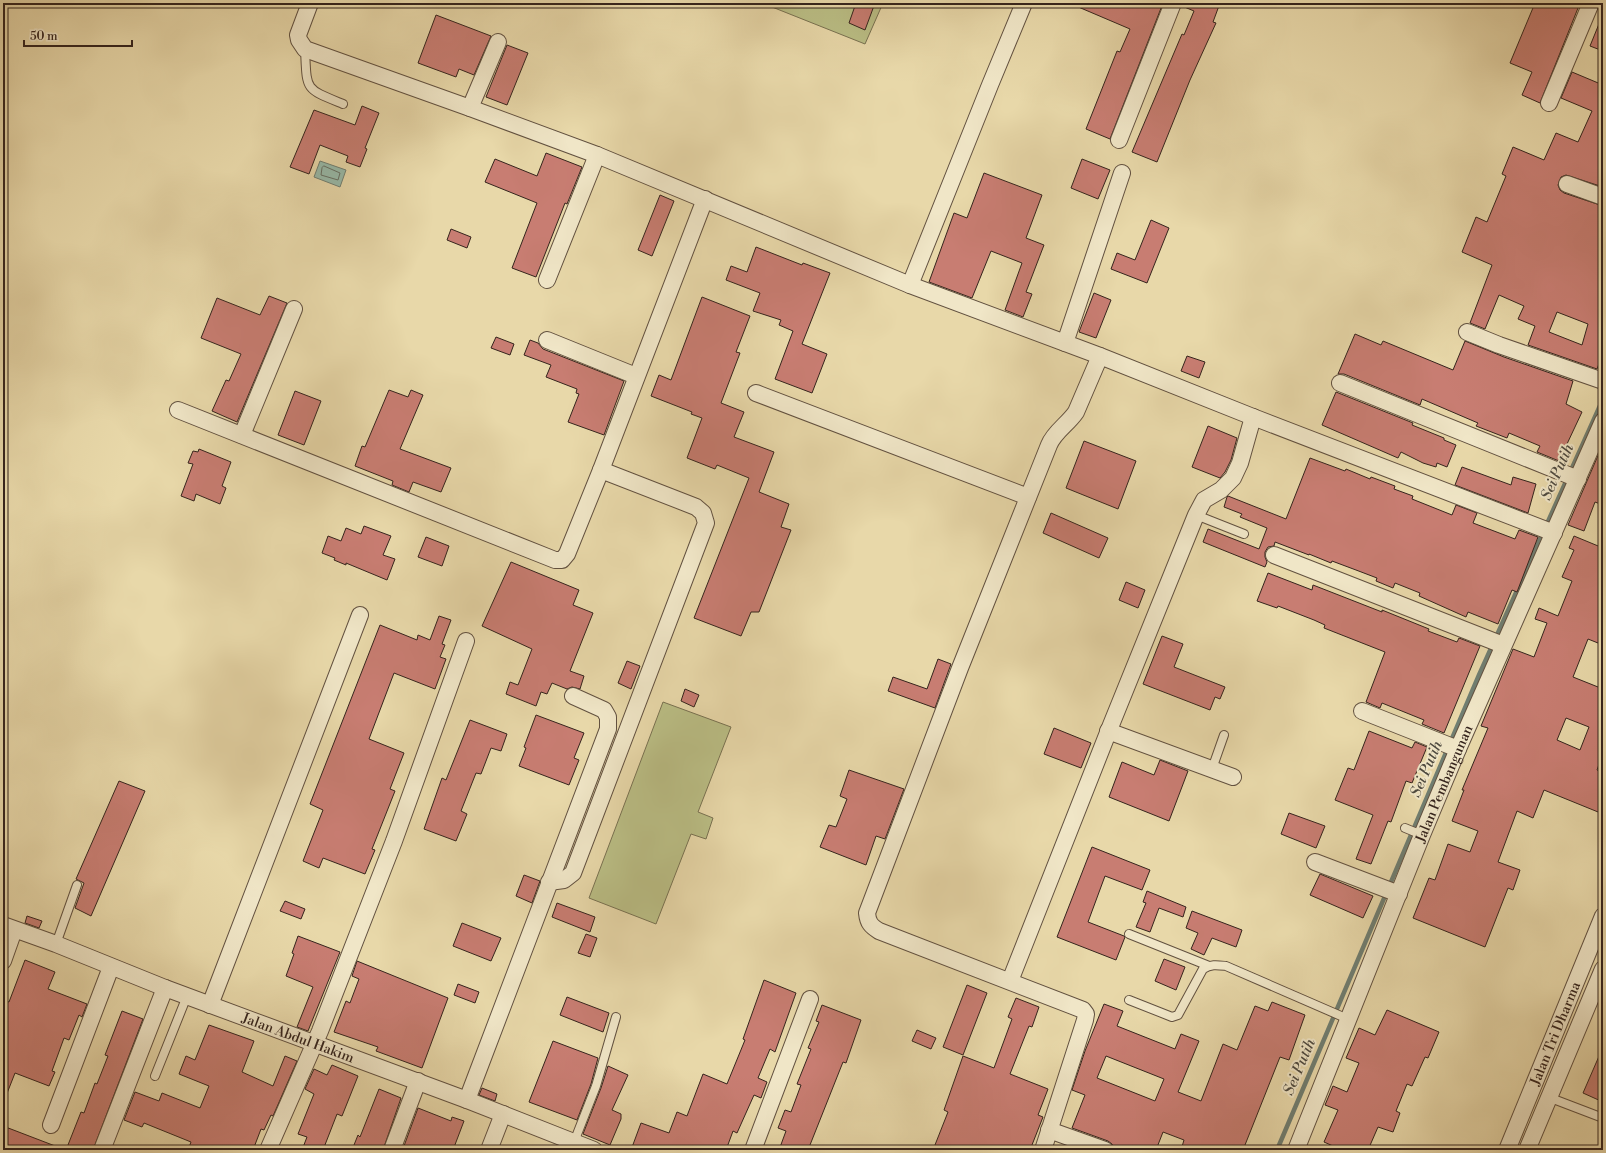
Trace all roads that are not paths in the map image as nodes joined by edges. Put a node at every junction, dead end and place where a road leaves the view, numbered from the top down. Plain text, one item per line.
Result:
1 (310, 3) edge
2 (1024, 3) edge
3 (1173, 3) edge
4 (1591, 3) edge
5 (498, 42) dead end
6 (305, 49) junction
7 (1549, 103) dead end
8 (343, 104) dead end
9 (470, 108) junction
10 (1118, 140) dead end
11 (597, 156) junction
12 (1122, 173) dead end
13 (1567, 184) dead end
14 (1603, 197) edge
15 (705, 199) junction
16 (546, 280) dead end
17 (910, 285) junction
18 (294, 308) dead end
19 (1467, 332) dead end
20 (547, 340) dead end
21 (1065, 343) junction
22 (1100, 356) junction
23 (636, 376) junction
24 (1603, 381) edge
25 (1340, 383) dead end
26 (756, 393) dead end
27 (178, 410) dead end
28 (1253, 417) junction
29 (1603, 422) edge
30 (242, 435) junction
31 (600, 470) junction
32 (1574, 477) junction
33 (1028, 497) junction
34 (1196, 515) junction
35 (1547, 530) junction
36 (1244, 534) dead end
37 (1274, 555) dead end
38 (360, 615) dead end
39 (466, 641) dead end
40 (1498, 643) junction
41 (573, 696) dead end
42 (1362, 711) dead end
43 (1108, 731) junction
44 (1224, 735) dead end
45 (1453, 747) junction
46 (1212, 769) junction
47 (1233, 777) dead end
48 (1315, 862) dead end
49 (549, 882) junction
50 (77, 885) dead end
51 (1396, 893) junction
52 (1603, 916) edge
53 (9, 928) edge
54 (1129, 934) dead end
55 (56, 944) junction
56 (3, 961) edge
57 (1209, 966) junction
58 (111, 968) junction
59 (1603, 968) edge
60 (1010, 981) junction
61 (165, 988) junction
62 (187, 996) junction
63 (810, 999) dead end
64 (1129, 1000) dead end
65 (210, 1005) junction
66 (1340, 1015) junction
67 (616, 1017) dead end
68 (315, 1043) junction
69 (154, 1076) dead end
70 (1537, 1077) junction
71 (418, 1081) junction
72 (1551, 1091) junction
73 (467, 1100) junction
74 (503, 1114) junction
75 (1603, 1118) edge
76 (50, 1125) dead end
77 (1049, 1130) junction
78 (574, 1142) junction
79 (102, 1150) edge
80 (268, 1150) edge
81 (392, 1150) edge
82 (489, 1150) edge
83 (594, 1150) edge
84 (753, 1150) edge
85 (1043, 1150) edge
86 (1105, 1150) edge
87 (1296, 1150) edge
88 (1507, 1150) edge
89 (1527, 1150) edge

1 - 6 street
2 - 17 street
3 - 10 street
4 - 7 street
5 - 9 street
6 - 8 lane
6 - 9 street
9 - 11 street
11 - 15 street
11 - 16 street
12 - 21 street
13 - 14 street
15 - 17 street
15 - 23 street
17 - 21 street
18 - 30 street
19 - 24 street
20 - 23 street
21 - 22 street
22 - 28 street
22 - 33 street
23 - 31 street
25 - 32 street
26 - 33 street
27 - 30 street
28 - 34 street
28 - 35 street
29 - 32 street, Jalan Pembangunan
30 - 31 street
31 - 49 street
32 - 35 street, Jalan Pembangunan
33 - 60 street
34 - 36 lane
34 - 43 street
35 - 40 street, Jalan Pembangunan
37 - 40 street
38 - 65 street
39 - 68 street
40 - 45 street, Jalan Pembangunan
41 - 49 street
42 - 45 street
43 - 46 street
43 - 60 street
44 - 46 lane
45 - 51 street, Jalan Pembangunan
46 - 47 street
48 - 51 street
49 - 73 street
50 - 55 lane
51 - 66 street, Jalan Pembangunan
52 - 70 street, Jalan Tri Dharma
53 - 55 street, Jalan Abdul Hakim
53 - 56 street
54 - 57 lane
55 - 58 street, Jalan Abdul Hakim
57 - 64 lane
57 - 66 lane
58 - 61 street, Jalan Abdul Hakim
58 - 76 street
59 - 72 street, Jalan Tri Dharma
60 - 77 street
61 - 62 street, Jalan Abdul Hakim
61 - 79 street
62 - 65 street, Jalan Abdul Hakim
62 - 69 lane
63 - 84 street
65 - 68 street, Jalan Abdul Hakim
66 - 87 street, Jalan Pembangunan
67 - 78 lane
68 - 71 street, Jalan Abdul Hakim
68 - 80 street
70 - 72 street
70 - 88 street, Jalan Tri Dharma
71 - 73 street, Jalan Abdul Hakim
71 - 81 street
72 - 75 lane
72 - 89 street, Jalan Tri Dharma
73 - 74 street, Jalan Abdul Hakim
74 - 78 street, Jalan Abdul Hakim
74 - 82 street
77 - 85 street
77 - 86 street
78 - 83 street, Jalan Abdul Hakim

